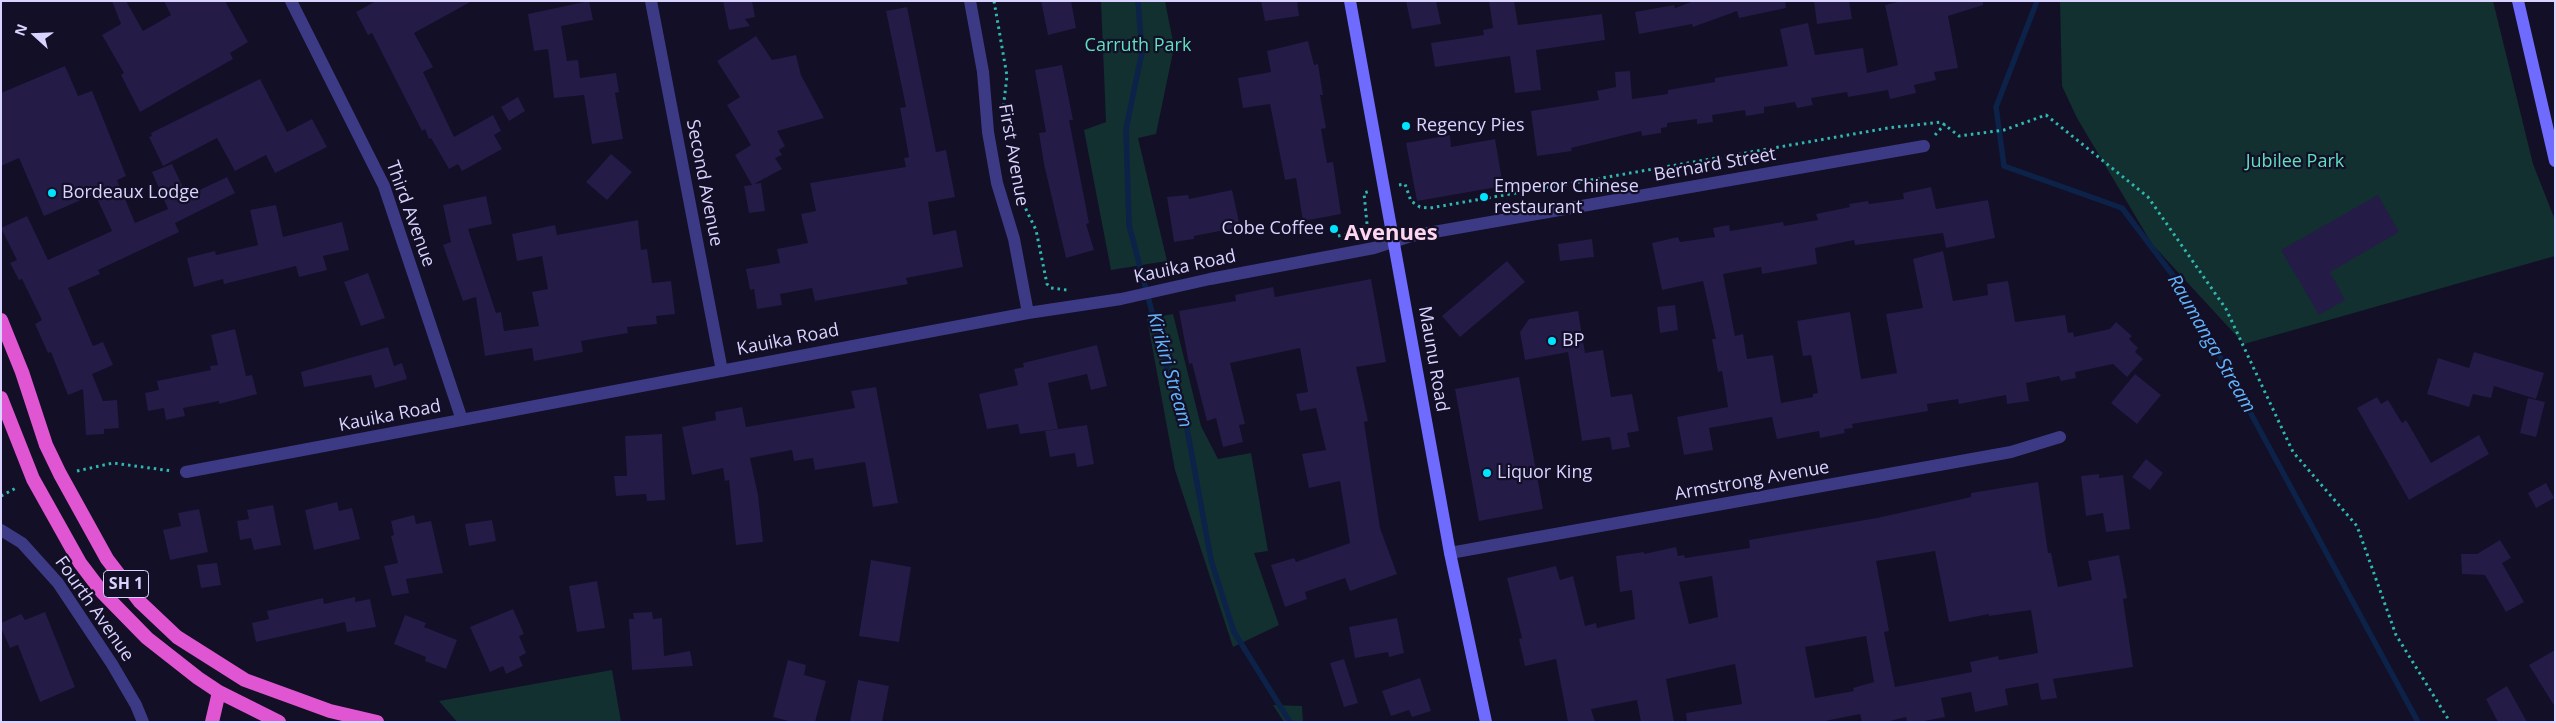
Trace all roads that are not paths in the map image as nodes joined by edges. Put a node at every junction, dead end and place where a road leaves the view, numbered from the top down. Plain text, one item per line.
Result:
1 (291, 1) edge
2 (652, 1) edge
3 (970, 1) edge
4 (1350, 1) edge
5 (2518, 1) edge
6 (1924, 146) dead end
7 (2555, 161) edge
8 (1395, 241) junction
9 (1028, 313) junction
10 (1, 320) edge
11 (722, 371) junction
12 (1, 398) edge
13 (462, 420) junction
14 (2060, 437) dead end
15 (186, 472) road end
16 (1, 530) edge
17 (1450, 554) junction
18 (219, 692) junction
19 (143, 722) edge
20 (212, 722) edge
21 (279, 722) edge
22 (377, 722) edge
23 (1486, 722) edge

1 - 13 street, Third Avenue
2 - 11 street, Second Avenue
3 - 9 street, First Avenue
4 - 8 main road, Maunu Road
5 - 7 main road
6 - 8 street, Bernard Street
8 - 9 street, Kauika Road
8 - 17 main road, Maunu Road
9 - 11 street, Kauika Road
10 - 22 highway, SH 1
11 - 13 street, Kauika Road
12 - 18 highway, SH 1
13 - 15 street, Kauika Road
14 - 17 street, Armstrong Avenue
16 - 19 street, Fourth Avenue
17 - 23 main road, Maunu Road
18 - 20 highway
18 - 21 highway, SH 1

